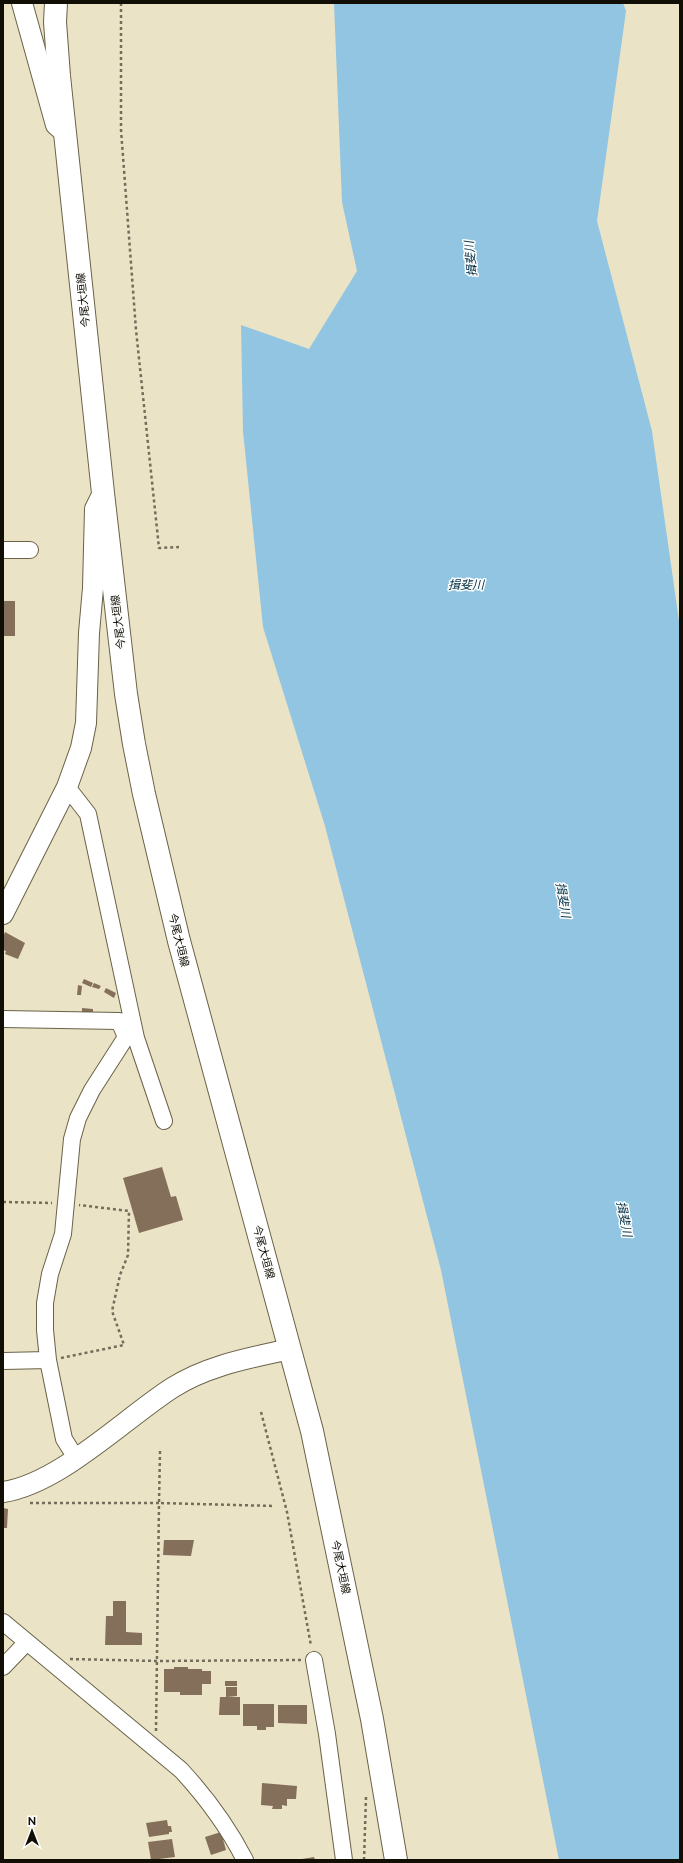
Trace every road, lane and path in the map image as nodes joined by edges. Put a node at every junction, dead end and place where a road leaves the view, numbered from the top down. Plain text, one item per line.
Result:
1 (22, 3) edge
2 (56, 3) edge
3 (121, 3) edge
4 (66, 134) junction
5 (104, 492) junction
6 (179, 547) dead end
7 (3, 550) edge
8 (30, 550) dead end
9 (67, 788) junction
10 (7, 896) edge
11 (3, 914) edge
12 (3, 1019) edge
13 (164, 1121) dead end
14 (3, 1202) edge
15 (67, 1203) junction
16 (290, 1349) junction
17 (48, 1360) junction
18 (3, 1361) edge
19 (261, 1412) dead end
20 (160, 1451) dead end
21 (76, 1458) junction
22 (12, 1490) edge
23 (159, 1503) junction
24 (275, 1506) dead end
25 (3, 1622) edge
26 (26, 1642) junction
27 (314, 1660) junction
28 (158, 1661) junction
29 (53, 1664) junction
30 (3, 1667) edge
31 (151, 1746) junction
32 (245, 1860) edge
33 (344, 1860) edge
34 (396, 1860) edge

1 - 4 street
2 - 4 main road, 今尾大垣線
3 - 6 path
4 - 5 main road, 今尾大垣線
5 - 9 street
5 - 16 main road, 今尾大垣線
7 - 8 street
9 - 10 street
9 - 13 street
10 - 11 street
12 - 15 street
14 - 15 path
15 - 17 street
15 - 17 path
16 - 21 street
16 - 34 main road, 今尾大垣線
17 - 18 street
17 - 21 street
19 - 27 path
20 - 23 path
21 - 22 street
22 - 23 path
23 - 24 path
23 - 28 path
25 - 26 street
26 - 29 street
26 - 30 street
27 - 28 path
27 - 33 street
28 - 29 path
28 - 31 path
29 - 31 street
31 - 32 street

